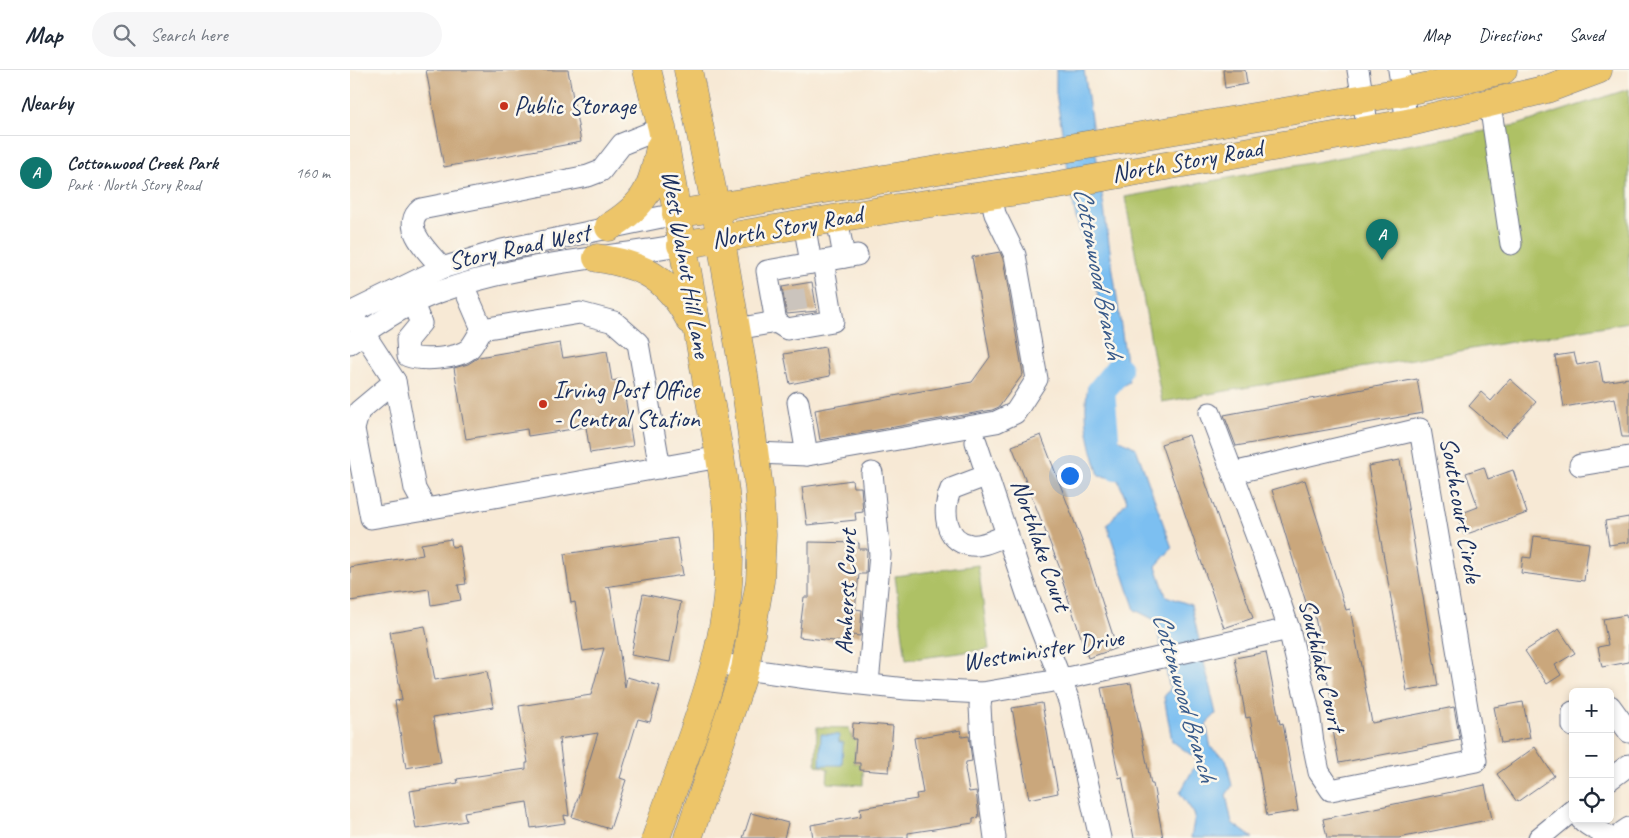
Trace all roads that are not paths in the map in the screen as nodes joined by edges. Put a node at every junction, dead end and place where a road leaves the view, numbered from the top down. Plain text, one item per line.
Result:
1 (648, 70) edge
2 (688, 70) edge
3 (1358, 70) edge
4 (1598, 70) edge
5 (1493, 73) edge
6 (1400, 81) edge
7 (1363, 99) junction
8 (1490, 104) junction
9 (1407, 123) junction
10 (662, 128) junction
11 (1368, 129) junction
12 (893, 179) junction
13 (991, 194) junction
14 (714, 206) junction
15 (897, 208) junction
16 (676, 214) junction
17 (837, 218) junction
18 (804, 223) junction
19 (609, 228) junction
20 (720, 238) junction
21 (1511, 244) dead end
22 (682, 245) junction
23 (596, 258) junction
24 (834, 259) junction
25 (442, 268) junction
26 (462, 285) junction
27 (414, 304) junction
28 (778, 309) junction
29 (350, 312) edge
30 (482, 329) junction
31 (736, 329) junction
32 (698, 334) junction
33 (357, 337) edge
34 (395, 381) junction
35 (798, 402) dead end
36 (1210, 413) dead end
37 (353, 423) edge
38 (976, 442) dead end
39 (754, 453) junction
40 (807, 454) junction
41 (720, 457) junction
42 (1629, 457) edge
43 (1580, 465) dead end
44 (660, 468) junction
45 (872, 473) dead end
46 (1233, 473) junction
47 (988, 475) junction
48 (426, 509) junction
49 (1008, 535) junction
50 (1288, 629) junction
51 (716, 662) junction
52 (746, 670) junction
53 (1060, 680) junction
54 (868, 683) junction
55 (982, 693) junction
56 (1614, 711) edge
57 (1629, 732) edge
58 (1476, 761) joint
59 (1629, 765) edge
60 (1611, 778) edge
61 (1582, 823) edge
62 (1629, 828) edge
63 (656, 838) edge
64 (688, 838) edge
65 (995, 838) edge
66 (1100, 838) edge
67 (1539, 838) edge
68 (1621, 838) edge

1 - 10 main road, West Walnut Hill Lane
2 - 14 main road, West Walnut Hill Lane
3 - 7 street
4 - 8 main road, North Story Road
5 - 6 main road, North Story Road
5 - 8 main road
6 - 7 main road, North Story Road
6 - 9 street
7 - 11 street
7 - 12 main road, North Story Road
8 - 9 main road, North Story Road
8 - 21 street
9 - 11 main road, North Story Road
10 - 16 main road, West Walnut Hill Lane
10 - 19 main road
10 - 25 street
11 - 13 main road, North Story Road
12 - 14 main road, North Story Road
12 - 15 main road
13 - 15 main road, North Story Road
13 - 40 street
14 - 16 main road, North Story Road
14 - 20 main road, West Walnut Hill Lane
15 - 17 main road, North Story Road
16 - 19 street, Story Road West
16 - 22 main road, West Walnut Hill Lane
17 - 18 main road, North Story Road
17 - 24 street
18 - 20 main road, North Story Road
18 - 24 street
19 - 25 street, Story Road West
20 - 22 main road, North Story Road
20 - 31 main road, West Walnut Hill Lane
22 - 23 street, Story Road West
22 - 32 main road, West Walnut Hill Lane
23 - 26 street, Story Road West
23 - 32 main road
24 - 28 street
24 - 28 street
25 - 29 street, Story Road West
26 - 27 street, Story Road West
26 - 30 street
27 - 30 street
27 - 33 street, Story Road West
28 - 31 street
29 - 33 street
30 - 44 street
31 - 39 main road, West Walnut Hill Lane
32 - 41 main road, West Walnut Hill Lane
33 - 34 street
34 - 37 street
34 - 48 street
35 - 40 street
36 - 46 street, Southlake Court
37 - 48 street
38 - 47 street, Northlake Court
39 - 40 street
39 - 52 main road, West Walnut Hill Lane
41 - 44 street
41 - 51 main road, West Walnut Hill Lane
42 - 43 street
44 - 48 street
45 - 54 street, Amherst Court
46 - 50 street, Southlake Court
46 - 58 street, Southcourt Circle
47 - 49 street, Northlake Court
47 - 49 street
49 - 53 street, Northlake Court
50 - 53 street, Westminister Drive
50 - 58 street, Southlake Court
51 - 52 street, Westminister Drive
51 - 63 main road, West Walnut Hill Lane
52 - 54 street, Westminister Drive
52 - 64 main road, West Walnut Hill Lane
53 - 55 street, Westminister Drive
53 - 66 street, Northlake Court
54 - 55 street, Westminister Drive
55 - 65 street
56 - 57 street
59 - 60 street
61 - 67 street
62 - 68 street

